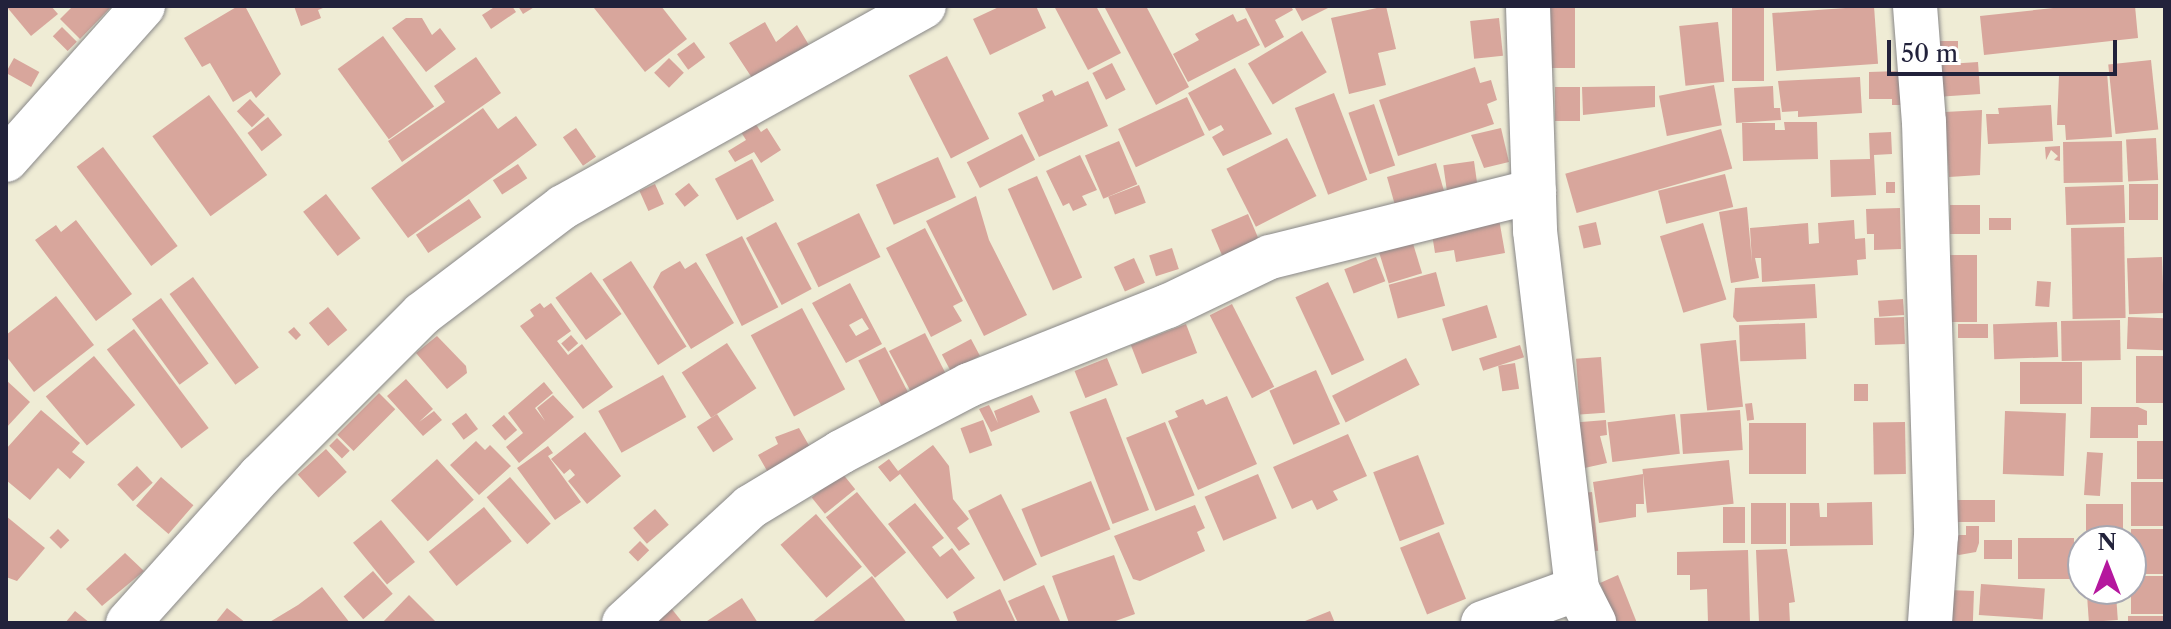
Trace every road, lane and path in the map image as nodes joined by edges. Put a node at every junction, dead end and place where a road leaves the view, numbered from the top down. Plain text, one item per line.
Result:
1 (143, 6) edge
2 (924, 6) edge
3 (1528, 6) edge
4 (1915, 6) edge
5 (6, 160) edge
6 (1534, 191) junction
7 (1585, 606) edge
8 (128, 623) edge
9 (624, 623) edge
10 (1483, 623) edge
11 (1930, 623) edge

1 - 5 street
2 - 8 street
3 - 6 street
4 - 11 street
6 - 7 street
6 - 9 street
7 - 10 street

